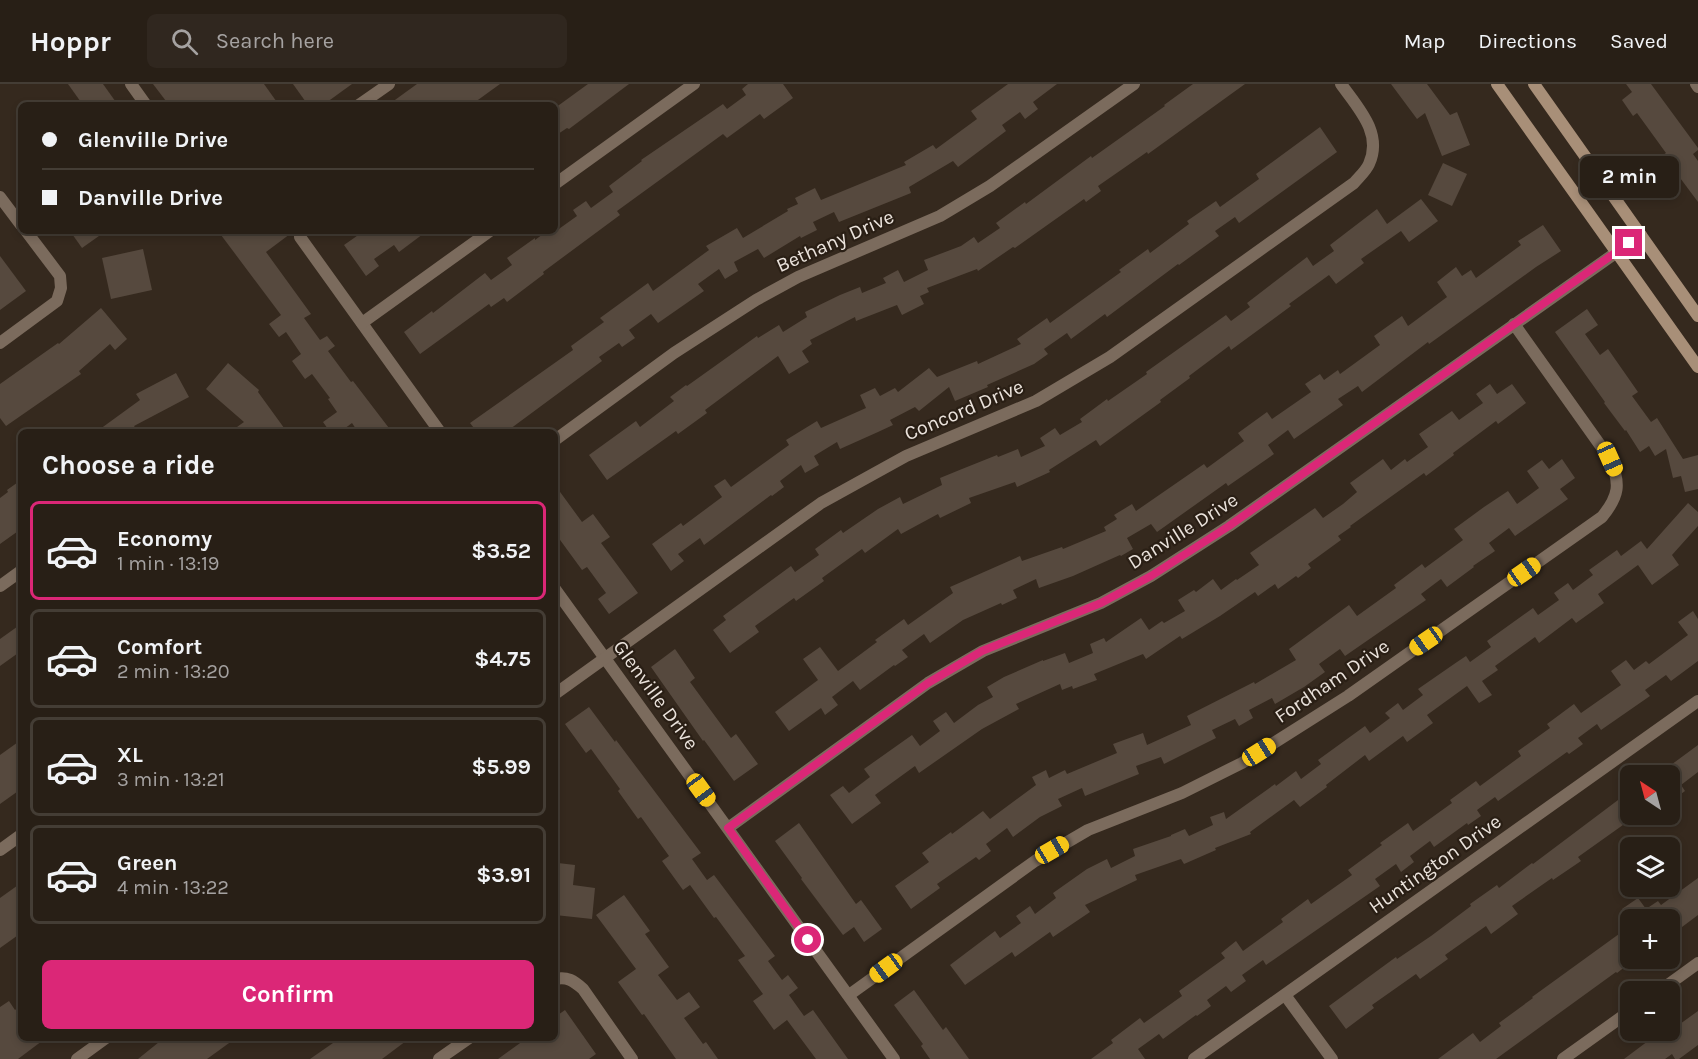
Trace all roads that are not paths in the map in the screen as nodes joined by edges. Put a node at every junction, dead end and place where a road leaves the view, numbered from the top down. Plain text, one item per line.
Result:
1 (131, 84) edge
2 (389, 84) edge
3 (694, 84) edge
4 (1134, 84) edge
5 (1341, 84) edge
6 (1497, 84) edge
7 (1534, 84) edge
8 (144, 102) edge
9 (363, 102) edge
10 (558, 182) edge
11 (0, 197) edge
12 (18, 221) edge
13 (28, 234) edge
14 (486, 234) edge
15 (1641, 235) junction
16 (300, 237) dead end
17 (1617, 251) junction
18 (1698, 316) edge
19 (362, 323) junction
20 (1514, 324) junction
21 (0, 343) edge
22 (1698, 367) edge
23 (438, 429) edge
24 (558, 438) edge
25 (18, 573) edge
26 (0, 586) edge
27 (558, 593) edge
28 (606, 658) junction
29 (558, 692) edge
30 (1698, 701) edge
31 (728, 828) junction
32 (18, 837) edge
33 (0, 850) edge
34 (1698, 963) edge
35 (558, 979) edge
36 (1673, 981) edge
37 (1285, 994) junction
38 (849, 995) junction
39 (1620, 1018) edge
40 (102, 1041) edge
41 (465, 1041) edge
42 (77, 1059) edge
43 (439, 1059) edge
44 (632, 1059) edge
45 (894, 1059) edge
46 (1194, 1059) edge
47 (1332, 1059) edge
48 (1563, 1059) edge

1 - 8 street
2 - 9 street
3 - 10 street
4 - 24 street, Bethany Drive
5 - 28 street, Concord Drive
6 - 17 main road
7 - 15 main road
11 - 12 street
13 - 21 street
14 - 19 street
15 - 17 street, Danville Drive
15 - 18 main road
16 - 19 street
17 - 20 street, Danville Drive
17 - 22 main road
19 - 23 street
20 - 31 street, Danville Drive
20 - 38 street, Fordham Drive
25 - 26 street
27 - 28 street, Glenville Drive
28 - 29 street, Concord Drive
28 - 31 street, Glenville Drive
30 - 37 street, Huntington Drive
31 - 38 street, Glenville Drive
32 - 33 street
34 - 36 street
35 - 44 street
37 - 46 street, Huntington Drive
37 - 47 street
38 - 45 street, Glenville Drive
39 - 48 street
40 - 42 street
41 - 43 street

